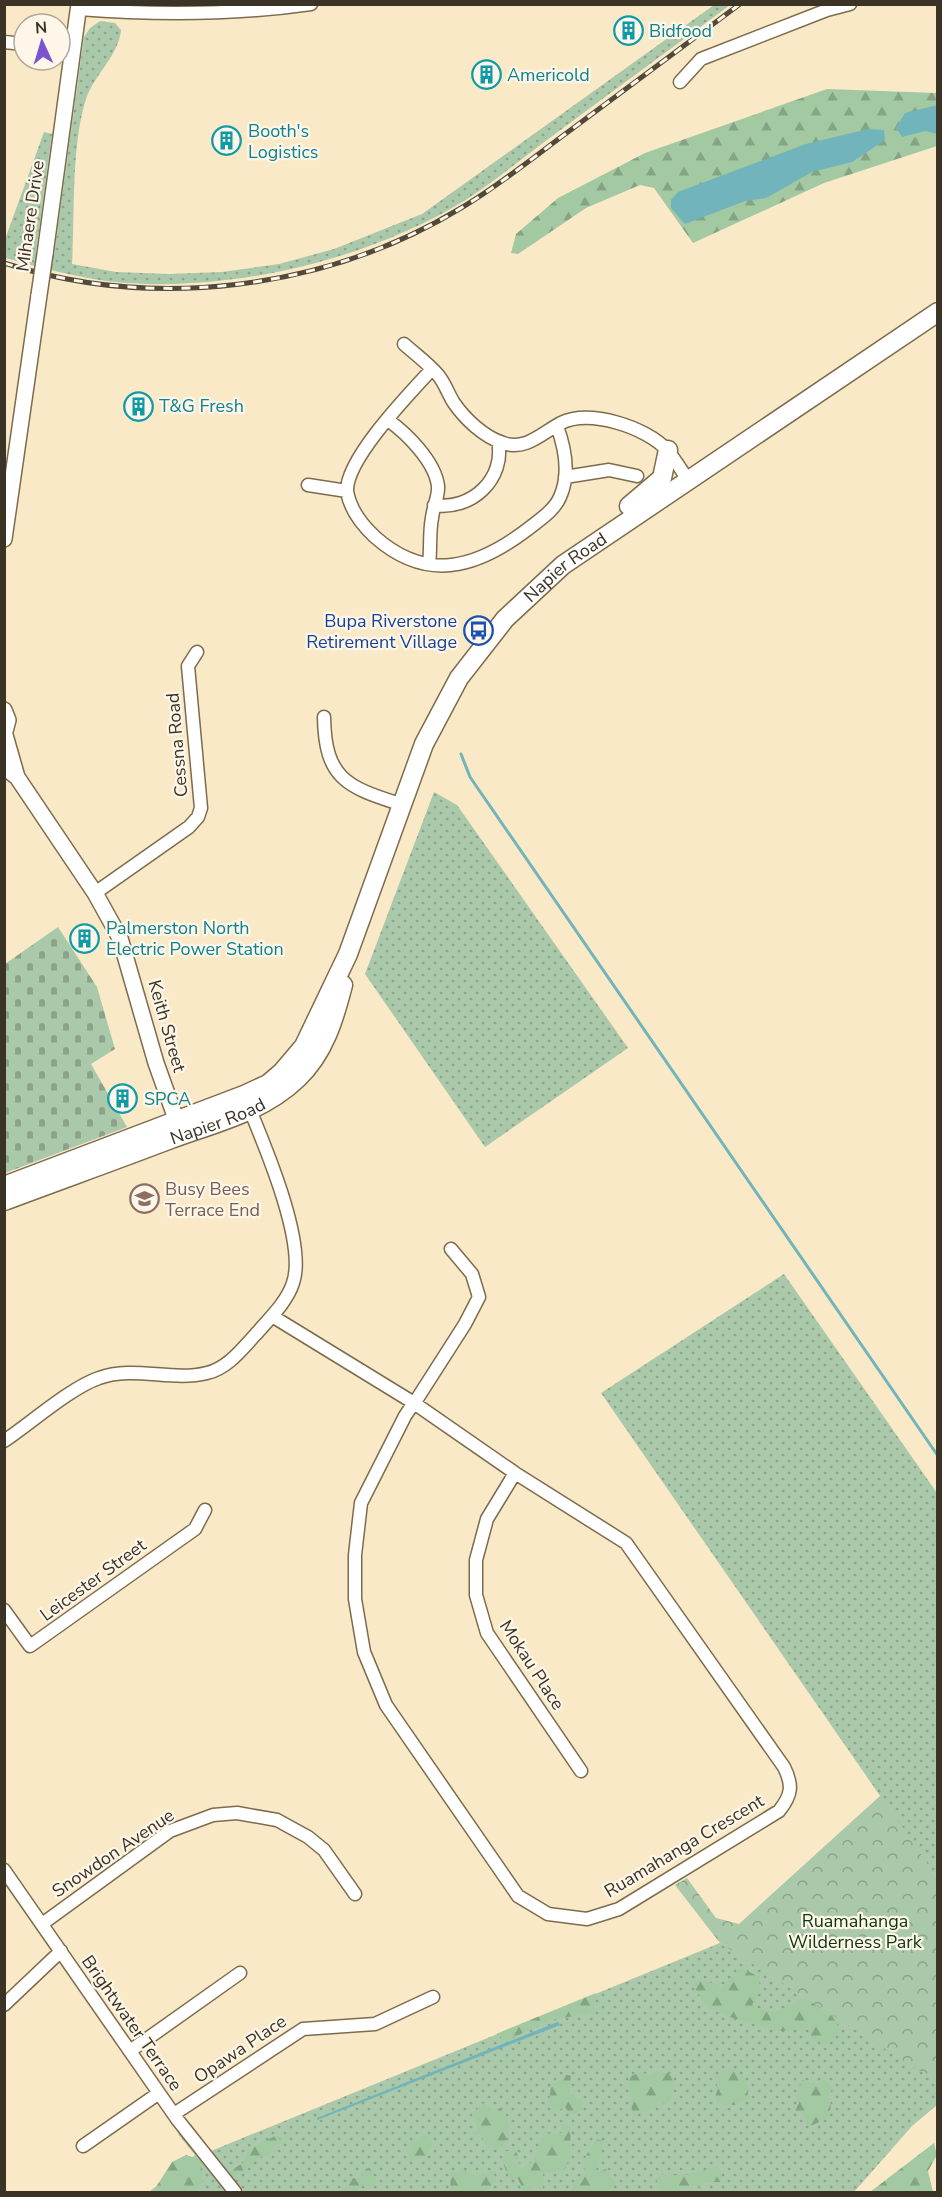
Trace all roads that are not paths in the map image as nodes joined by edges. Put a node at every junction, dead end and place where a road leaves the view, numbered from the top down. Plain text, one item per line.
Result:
1 (310, 4) edge
2 (850, 4) edge
3 (79, 7) edge
4 (72, 32) edge
5 (65, 72) edge
6 (680, 82) dead end
7 (938, 312) edge
8 (404, 344) dead end
9 (432, 369) junction
10 (388, 420) junction
11 (557, 426) junction
12 (498, 441) junction
13 (668, 450) junction
14 (637, 476) dead end
15 (565, 477) junction
16 (688, 480) junction
17 (308, 485) dead end
18 (347, 491) junction
19 (434, 505) junction
20 (4, 539) edge
21 (429, 564) junction
22 (563, 565) junction
23 (197, 652) dead end
24 (4, 710) edge
25 (324, 717) dead end
26 (5, 735) edge
27 (4, 767) edge
28 (17, 777) junction
29 (400, 804) junction
30 (95, 893) junction
31 (247, 1103) junction
32 (179, 1128) junction
33 (4, 1186) edge
34 (4, 1201) edge
35 (451, 1249) dead end
36 (272, 1316) junction
37 (414, 1403) junction
38 (4, 1441) edge
39 (515, 1473) junction
40 (205, 1510) dead end
41 (4, 1610) edge
42 (581, 1771) dead end
43 (4, 1870) edge
44 (355, 1894) dead end
45 (42, 1923) junction
46 (61, 1951) junction
47 (240, 1973) dead end
48 (434, 1997) dead end
49 (4, 2005) edge
50 (130, 2051) junction
51 (159, 2093) junction
52 (174, 2114) junction
53 (83, 2146) dead end
54 (235, 2193) edge

1 - 3 street
2 - 6 street
3 - 4 main road, Mihaere Drive
5 - 20 main road, Mihaere Drive, bridge
7 - 16 highway, Napier Road
8 - 9 street
9 - 10 street
9 - 12 street
10 - 18 street
10 - 19 street
11 - 12 street
11 - 13 street
11 - 15 street
12 - 19 street
13 - 16 street
13 - 22 highway
14 - 15 street
15 - 21 street
16 - 22 highway, Napier Road
17 - 18 street
18 - 21 street
19 - 21 street
22 - 29 highway, Napier Road
23 - 30 street, Cessna Road
24 - 26 main road, Keith Street
25 - 29 street
26 - 28 main road, Keith Street
27 - 28 main road, Keith Street
28 - 30 main road, Keith Street
29 - 31 highway, Napier Road
30 - 32 main road, Keith Street
31 - 32 highway, Napier Road
31 - 36 street
32 - 33 highway, Napier Road
32 - 34 highway, Napier Road
35 - 37 street
36 - 37 street, Ruamahanga Crescent
36 - 38 street
37 - 39 street, Ruamahanga Crescent
37 - 39 street, Ruamahanga Crescent
39 - 42 street, Mokau Place
40 - 41 street, Leicester Street
43 - 45 street, Brightwater Terrace
44 - 45 street, Snowdon Avenue
45 - 46 street, Brightwater Terrace
46 - 49 street
46 - 50 street, Brightwater Terrace
47 - 50 street
48 - 52 street, Opawa Place
50 - 51 street, Brightwater Terrace
51 - 52 street, Brightwater Terrace
51 - 53 street
52 - 54 street, Brightwater Terrace

